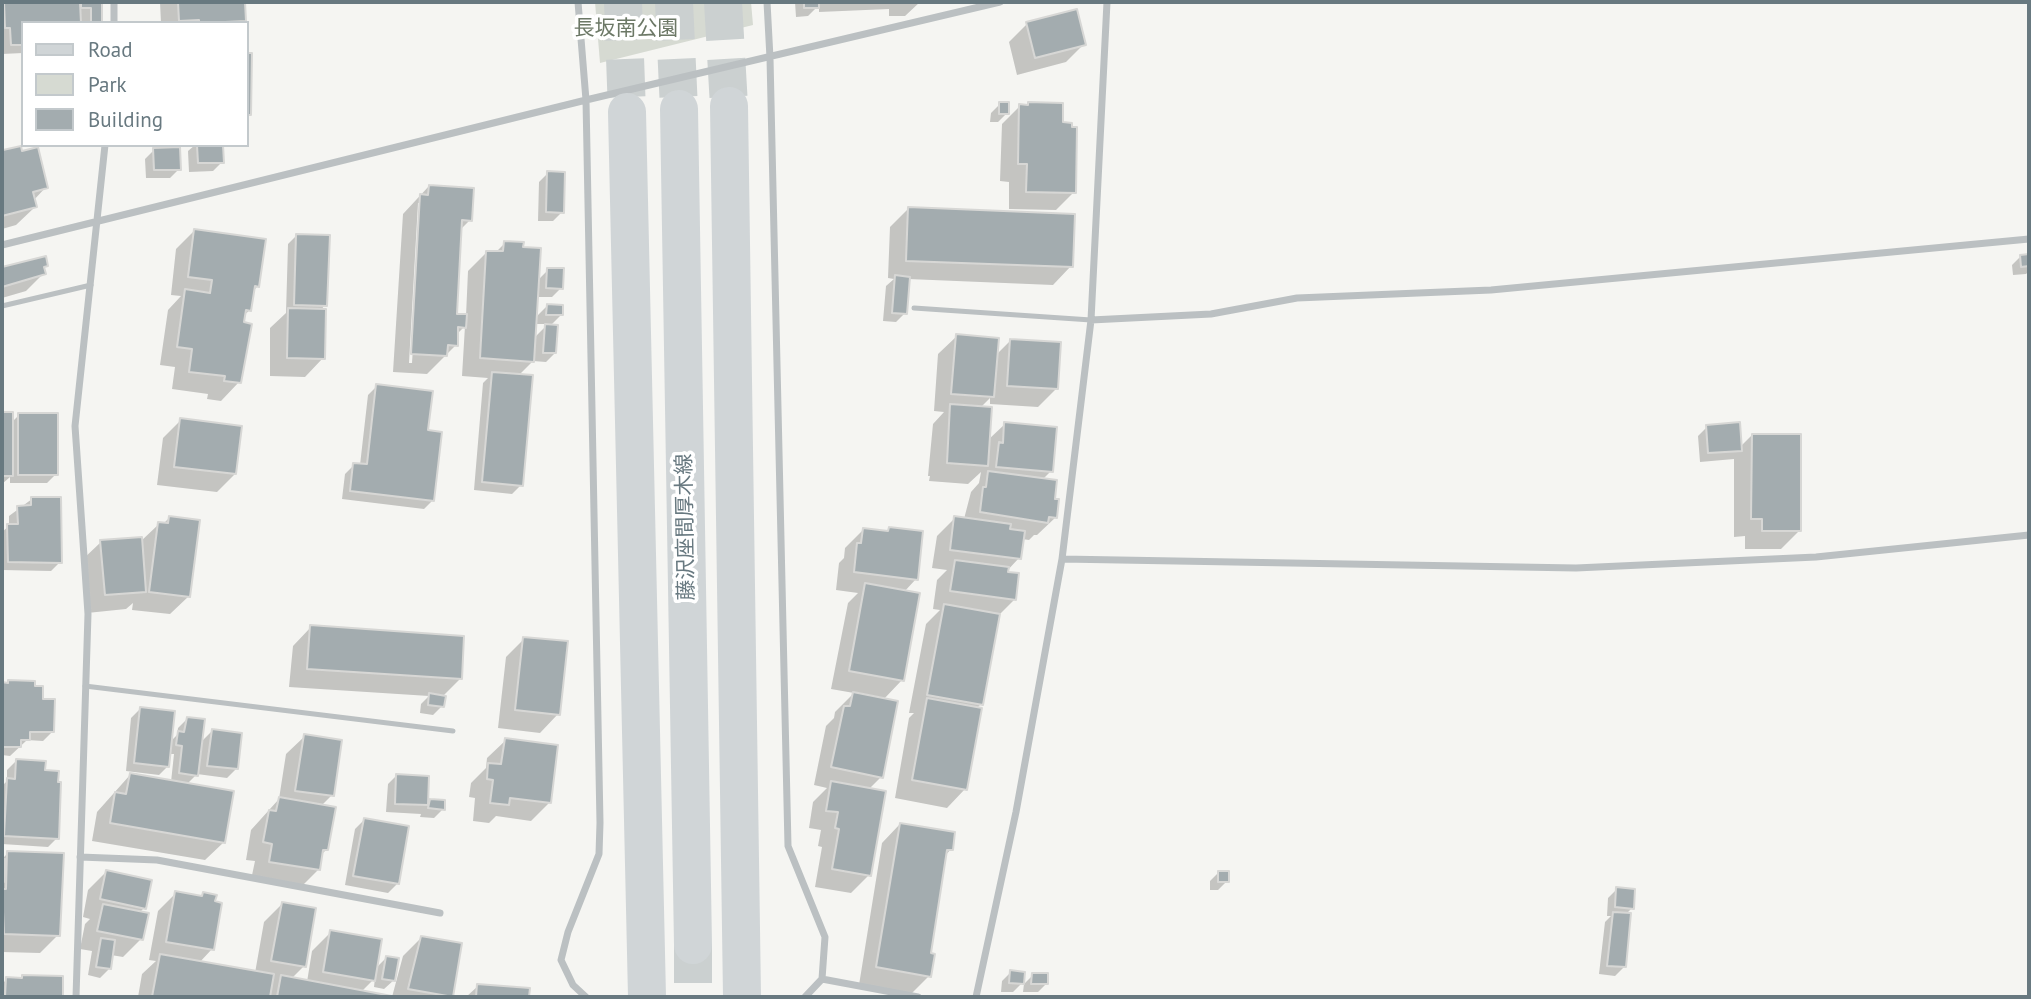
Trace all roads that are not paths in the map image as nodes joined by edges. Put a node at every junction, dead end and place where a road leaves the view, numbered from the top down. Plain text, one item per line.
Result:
1 (114, 2) edge
2 (578, 2) edge
3 (767, 2) edge
4 (1000, 2) edge
5 (1107, 2) edge
6 (114, 21) edge
7 (771, 58) junction
8 (586, 100) junction
9 (615, 104) junction
10 (729, 106) tunnel mouth
11 (679, 109) tunnel mouth
12 (105, 147) edge
13 (98, 221) junction
14 (2029, 239) edge
15 (2, 245) edge
16 (91, 285) junction
17 (2, 306) edge
18 (914, 308) dead end
19 (1091, 320) junction
20 (2029, 535) edge
21 (1062, 559) junction
22 (85, 685) junction
23 (453, 731) dead end
24 (80, 857) junction
25 (440, 913) dead end
26 (693, 945) tunnel mouth
27 (822, 979) junction
28 (76, 997) edge
29 (586, 997) edge
30 (646, 997) edge
31 (742, 997) edge
32 (805, 997) edge
33 (918, 997) edge
34 (976, 997) edge

1 - 6 street
2 - 8 street
3 - 7 street
4 - 7 street
5 - 19 street
7 - 9 street
7 - 27 street
8 - 9 street
8 - 13 street
8 - 29 street
9 - 30 main road
10 - 31 main road
11 - 26 main road, 藤沢座間厚木線
12 - 13 street
13 - 15 street
13 - 16 street
14 - 19 street
16 - 17 lane
16 - 22 street
18 - 19 lane
19 - 21 street
20 - 21 street
21 - 34 street
22 - 23 lane
22 - 24 street
24 - 25 street
24 - 28 street
27 - 32 street
27 - 33 street

